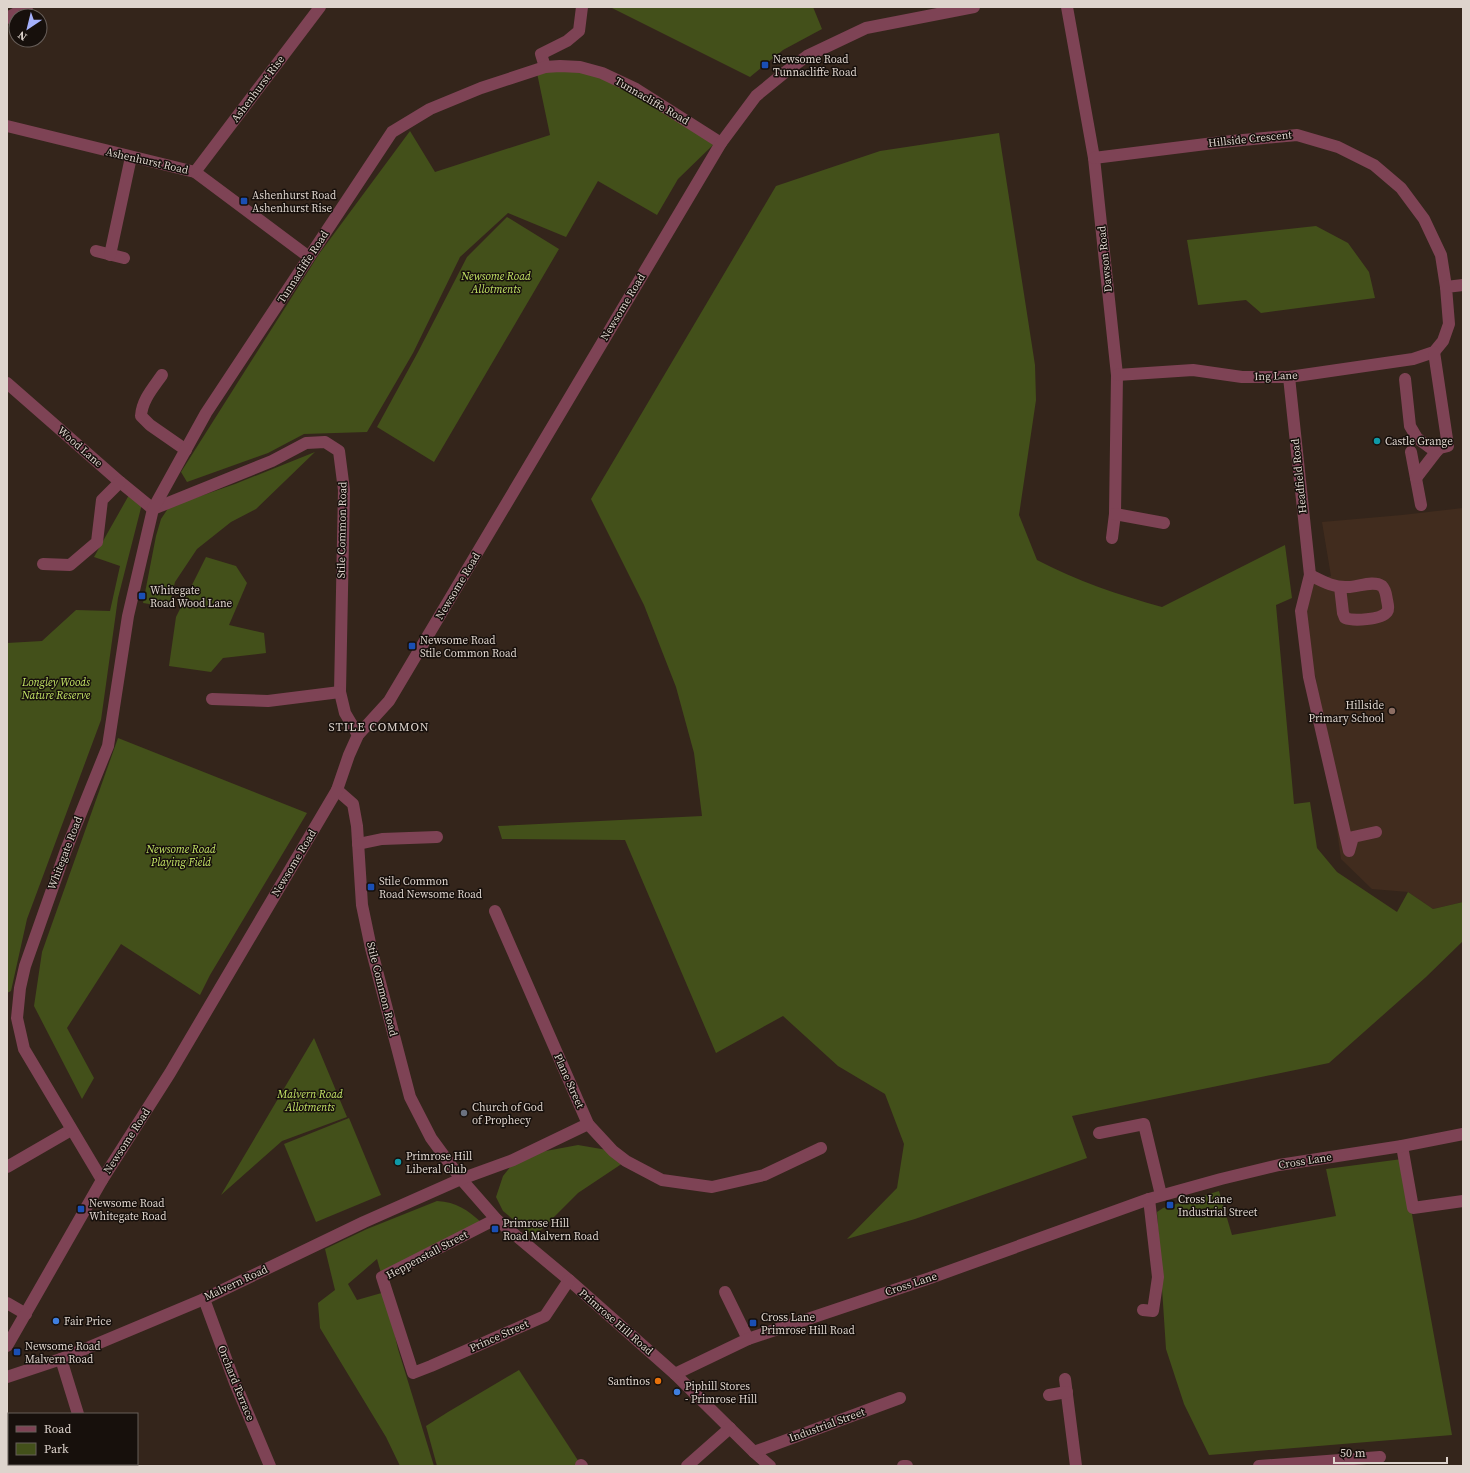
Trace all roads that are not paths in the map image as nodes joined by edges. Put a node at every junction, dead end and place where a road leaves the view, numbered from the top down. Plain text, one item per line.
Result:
1 (27, 7) edge
2 (320, 7) edge
3 (582, 7) edge
4 (974, 7) edge
5 (1067, 7) edge
6 (920, 12) edge
7 (7, 18) edge
8 (544, 67) junction
9 (7, 126) edge
10 (721, 143) junction
11 (131, 157) junction
12 (1094, 158) junction
13 (195, 172) junction
14 (96, 252) dead end
15 (110, 255) junction
16 (309, 257) junction
17 (124, 258) dead end
18 (1463, 285) edge
19 (1446, 287) junction
20 (1434, 352) junction
21 (1116, 375) junction
22 (162, 376) dead end
23 (1289, 377) junction
24 (1405, 379) dead end
25 (7, 383) edge
26 (186, 450) junction
27 (1411, 452) dead end
28 (1436, 452) junction
29 (1416, 478) junction
30 (120, 482) junction
31 (1421, 505) dead end
32 (153, 509) junction
33 (1115, 514) junction
34 (1164, 523) dead end
35 (1112, 538) dead end
36 (43, 564) dead end
37 (1310, 575) junction
38 (1337, 586) dead end
39 (340, 692) junction
40 (212, 699) dead end
41 (358, 735) junction
42 (337, 790) junction
43 (1376, 832) dead end
44 (437, 837) dead end
45 (358, 844) junction
46 (495, 911) dead end
47 (588, 1124) junction
48 (71, 1130) junction
49 (1099, 1133) dead end
50 (1463, 1134) edge
51 (1402, 1146) junction
52 (820, 1148) dead end
53 (7, 1167) edge
54 (461, 1179) junction
55 (102, 1180) junction
56 (1155, 1197) junction
57 (1463, 1201) edge
58 (496, 1219) junction
59 (569, 1280) junction
60 (725, 1292) dead end
61 (204, 1299) junction
62 (7, 1303) edge
63 (1143, 1310) dead end
64 (26, 1314) junction
65 (748, 1338) junction
66 (7, 1346) edge
67 (61, 1359) junction
68 (412, 1372) joint
69 (676, 1374) junction
70 (7, 1377) edge
71 (1065, 1379) dead end
72 (1067, 1392) junction
73 (1049, 1394) dead end
74 (900, 1398) dead end
75 (78, 1413) edge
76 (730, 1428) junction
77 (754, 1452) junction
78 (1380, 1457) dead end
79 (693, 1464) edge
80 (270, 1466) edge
81 (770, 1466) edge
82 (903, 1466) edge
83 (906, 1466) edge
84 (1076, 1466) edge
85 (1258, 1466) edge

1 - 7 street
2 - 13 street, Ashenhurst Rise
3 - 8 street
4 - 6 street, Newsome Road
5 - 12 street, Dawson Road
6 - 10 street, Newsome Road
8 - 10 street, Tunnacliffe Road
8 - 16 street, Tunnacliffe Road
9 - 11 street, Ashenhurst Road
10 - 41 street, Newsome Road
11 - 13 street, Ashenhurst Road
11 - 15 street
12 - 19 street, Hillside Crescent
12 - 21 street, Dawson Road
13 - 16 street, Ashenhurst Road
14 - 15 street
15 - 17 street
16 - 26 street, Tunnacliffe Road
18 - 19 street
19 - 20 street
20 - 23 street, Ing Lane
20 - 28 street
21 - 23 street, Ing Lane
21 - 33 street, Dawson Road
22 - 26 street
23 - 37 street, Headfield Road
24 - 28 street
25 - 30 street, Wood Lane
26 - 32 street, Tunnacliffe Road
27 - 29 street
28 - 29 street
29 - 31 street
30 - 32 street, Wood Lane
30 - 36 street
32 - 39 street, Stile Common Road
32 - 48 street, Whitegate Road
33 - 34 street
33 - 35 street, Dawson Road
37 - 38 street
37 - 43 street
39 - 40 street
39 - 41 street, Stile Common Road
41 - 42 street, Newsome Road
42 - 45 street, Stile Common Road
42 - 55 street, Newsome Road
44 - 45 street
45 - 54 street, Stile Common Road
46 - 47 street, Plane Street
47 - 52 street, Plane Street
47 - 54 street
48 - 53 street
48 - 55 street, Whitegate Road
49 - 56 street
50 - 51 street, Cross Lane
51 - 56 street, Cross Lane
51 - 57 street
54 - 58 street, Primrose Hill Road
54 - 61 street, Malvern Road
55 - 64 street, Newsome Road
56 - 63 street
56 - 65 street, Cross Lane
58 - 59 street, Primrose Hill Road
58 - 68 street, Heppenstall Street
59 - 68 street, Prince Street
59 - 69 street, Primrose Hill Road
60 - 65 street
61 - 67 street, Malvern Road
61 - 80 street, Orchard Terrace
62 - 64 street
64 - 66 street, Newsome Road
65 - 69 street, Cross Lane
67 - 70 street, Malvern Road
67 - 75 street
69 - 76 street, Primrose Hill Road
71 - 72 street
72 - 73 street
72 - 84 street
74 - 77 street, Industrial Street
76 - 77 street, Primrose Hill Road
76 - 79 street
77 - 81 street, Primrose Hill Road
78 - 85 street
82 - 83 street

